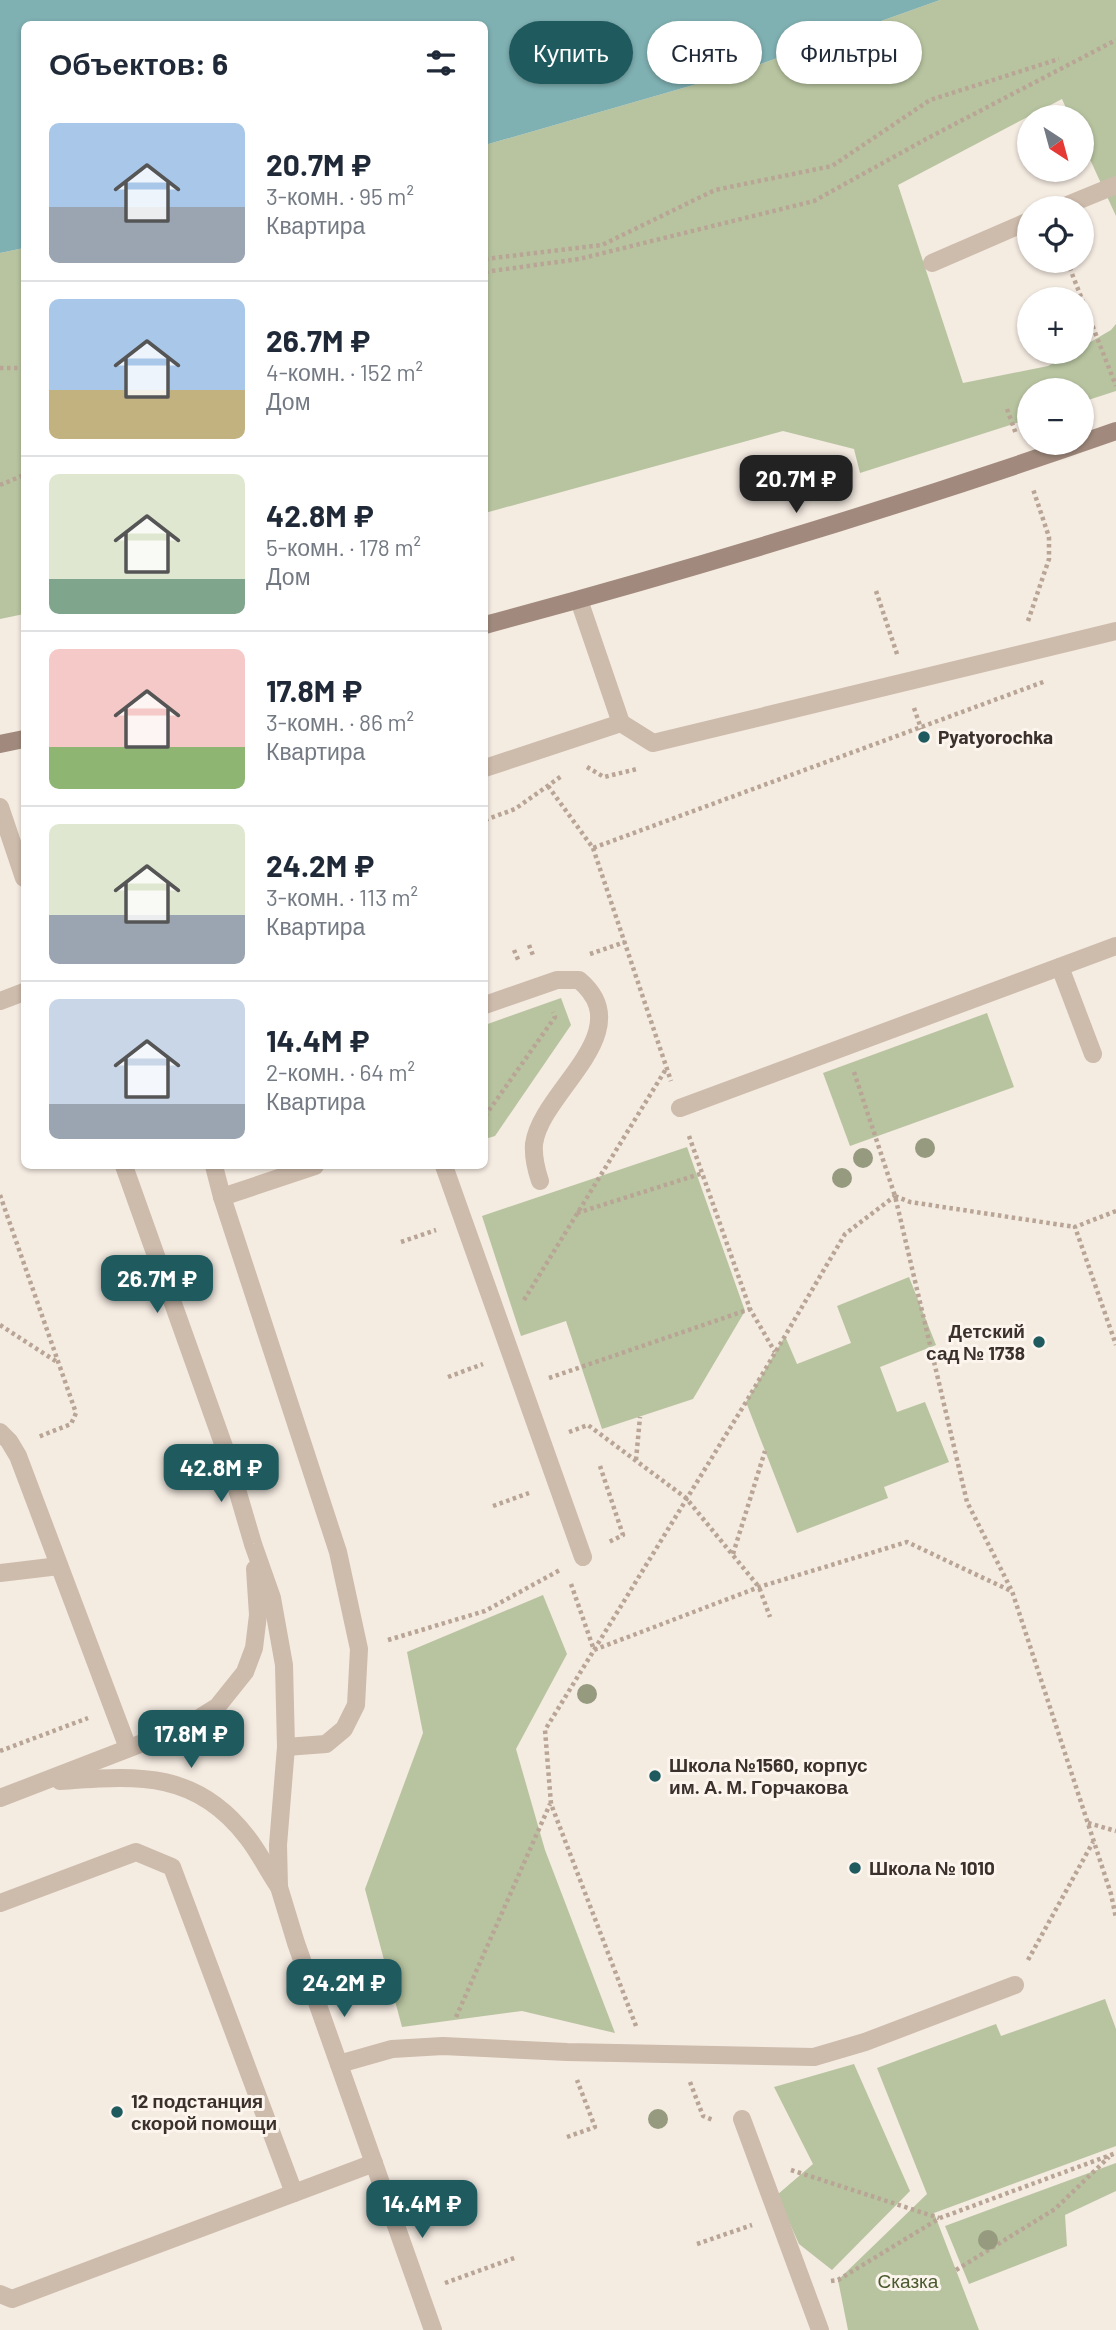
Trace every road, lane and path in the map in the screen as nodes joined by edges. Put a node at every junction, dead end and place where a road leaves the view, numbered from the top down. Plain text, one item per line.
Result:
1 (1116, 40) edge
2 (1059, 59) dead end
3 (1116, 185) edge
4 (1089, 196) edge
5 (1017, 227) edge
6 (488, 260) edge
7 (932, 263) dead end
8 (488, 272) edge
9 (1072, 273) edge
10 (0, 368) edge
11 (21, 368) edge
12 (1116, 386) edge
13 (1116, 431) edge
14 (21, 476) edge
15 (0, 485) edge
16 (1049, 559) dead end
17 (876, 591) dead end
18 (579, 600) junction
19 (488, 624) edge
20 (1116, 632) edge
21 (1016, 655) junction
22 (1058, 676) dead end
23 (906, 682) junction
24 (621, 723) junction
25 (920, 727) junction
26 (924, 737) dead end
27 (21, 740) edge
28 (0, 744) edge
29 (488, 767) edge
30 (558, 778) dead end
31 (548, 786) junction
32 (0, 807) edge
33 (488, 819) edge
34 (593, 848) junction
35 (21, 869) edge
36 (529, 945) dead end
37 (1116, 946) edge
38 (1060, 967) junction
39 (543, 985) junction
40 (21, 993) edge
41 (0, 1001) edge
42 (488, 1004) edge
43 (845, 1046) junction
44 (1093, 1054) dead end
45 (667, 1069) junction
46 (680, 1108) junction
47 (488, 1112) edge
48 (125, 1169) edge
49 (215, 1169) edge
50 (306, 1169) edge
51 (445, 1169) edge
52 (703, 1174) junction
53 (540, 1181) dead end
54 (0, 1195) edge
55 (895, 1196) junction
56 (222, 1197) junction
57 (1116, 1212) edge
58 (577, 1213) junction
59 (7, 1216) junction
60 (0, 1217) edge
61 (463, 1220) junction
62 (1075, 1227) junction
63 (401, 1242) dead end
64 (750, 1309) junction
65 (0, 1325) edge
66 (503, 1333) junction
67 (1116, 1345) edge
68 (775, 1353) junction
69 (511, 1354) junction
70 (58, 1363) junction
71 (448, 1377) dead end
72 (523, 1387) junction
73 (640, 1417) dead end
74 (0, 1432) edge
75 (542, 1442) junction
76 (12, 1446) junction
77 (765, 1451) dead end
78 (636, 1460) junction
79 (600, 1466) dead end
80 (557, 1484) junction
81 (686, 1498) junction
82 (493, 1506) dead end
83 (623, 1535) dead end
84 (253, 1545) junction
85 (733, 1555) junction
86 (583, 1557) joint
87 (59, 1566) junction
88 (565, 1567) junction
89 (0, 1573) edge
90 (759, 1587) junction
91 (1012, 1591) junction
92 (770, 1617) dead end
93 (359, 1649) junction
94 (594, 1650) junction
95 (113, 1709) junction
96 (286, 1747) junction
97 (128, 1748) junction
98 (0, 1751) edge
99 (43, 1782) junction
100 (0, 1798) edge
101 (551, 1804) junction
102 (1088, 1823) junction
103 (1116, 1831) edge
104 (1093, 1841) junction
105 (279, 1887) junction
106 (1113, 1893) edge
107 (0, 1903) edge
108 (1116, 1918) edge
109 (1015, 1985) joint
110 (443, 2046) junction
111 (567, 2052) junction
112 (647, 2054) junction
113 (680, 2054) junction
114 (339, 2064) junction
115 (742, 2119) dead end
116 (567, 2137) dead end
117 (750, 2138) junction
118 (1114, 2153) edge
119 (757, 2159) junction
120 (374, 2163) junction
121 (294, 2193) junction
122 (778, 2216) junction
123 (940, 2218) junction
124 (697, 2244) dead end
125 (516, 2257) dead end
126 (957, 2270) dead end
127 (805, 2288) junction
128 (420, 2293) junction
129 (0, 2294) edge
130 (433, 2330) edge
131 (820, 2330) edge

1 - 8 path
2 - 6 path
3 - 4 street
5 - 7 street
9 - 12 path
10 - 11 path
13 - 18 street
14 - 15 path
16 - 21 path
17 - 23 path
18 - 19 street
18 - 24 street
20 - 21 street
21 - 23 street
22 - 25 path
23 - 24 street
24 - 29 street
25 - 26 path
25 - 34 path
27 - 28 street
30 - 31 path
31 - 33 path
31 - 34 path
32 - 35 street
34 - 45 path
36 - 39 path
37 - 38 street
38 - 43 street
38 - 44 street
39 - 42 street
39 - 47 path
39 - 53 street
40 - 41 street
43 - 46 street
43 - 55 path
45 - 46 path
45 - 58 path
46 - 52 path
48 - 84 street
49 - 56 street
50 - 56 street
51 - 61 street
52 - 58 path
52 - 64 path
54 - 59 path
55 - 62 path
55 - 68 path
55 - 91 path
56 - 93 street
57 - 62 path
58 - 66 path
59 - 60 path
59 - 70 path
61 - 63 path
61 - 66 street
62 - 67 path
64 - 68 path
64 - 72 path
65 - 70 path
66 - 69 street
68 - 81 path
69 - 71 path
69 - 72 street
70 - 76 path
72 - 75 street
73 - 78 path
74 - 76 street
75 - 78 path
75 - 80 street
76 - 87 street
77 - 85 path
78 - 81 path
79 - 83 path
80 - 82 path
80 - 86 street
81 - 85 path
81 - 94 path
84 - 96 street
84 - 97 street
85 - 90 path
86 - 88 path
87 - 89 street
87 - 95 street
88 - 93 path
88 - 94 path
90 - 91 path
90 - 92 path
90 - 94 path
91 - 102 path
93 - 96 street
94 - 101 path
95 - 97 street
95 - 98 path
96 - 105 street
97 - 99 street
99 - 100 street
99 - 105 street
101 - 110 path
101 - 112 path
102 - 103 path
102 - 104 path
104 - 106 path
104 - 109 path
105 - 114 street
106 - 108 path
107 - 121 street
109 - 113 street
110 - 111 street
110 - 114 street
111 - 112 street
111 - 116 path
112 - 113 street
113 - 117 path
114 - 120 street
115 - 117 street
117 - 119 street
118 - 123 path
118 - 126 path
119 - 122 street
119 - 123 path
120 - 121 street
120 - 128 street
121 - 129 street
122 - 124 path
122 - 127 street
123 - 127 path
125 - 128 path
127 - 131 street
128 - 130 street

